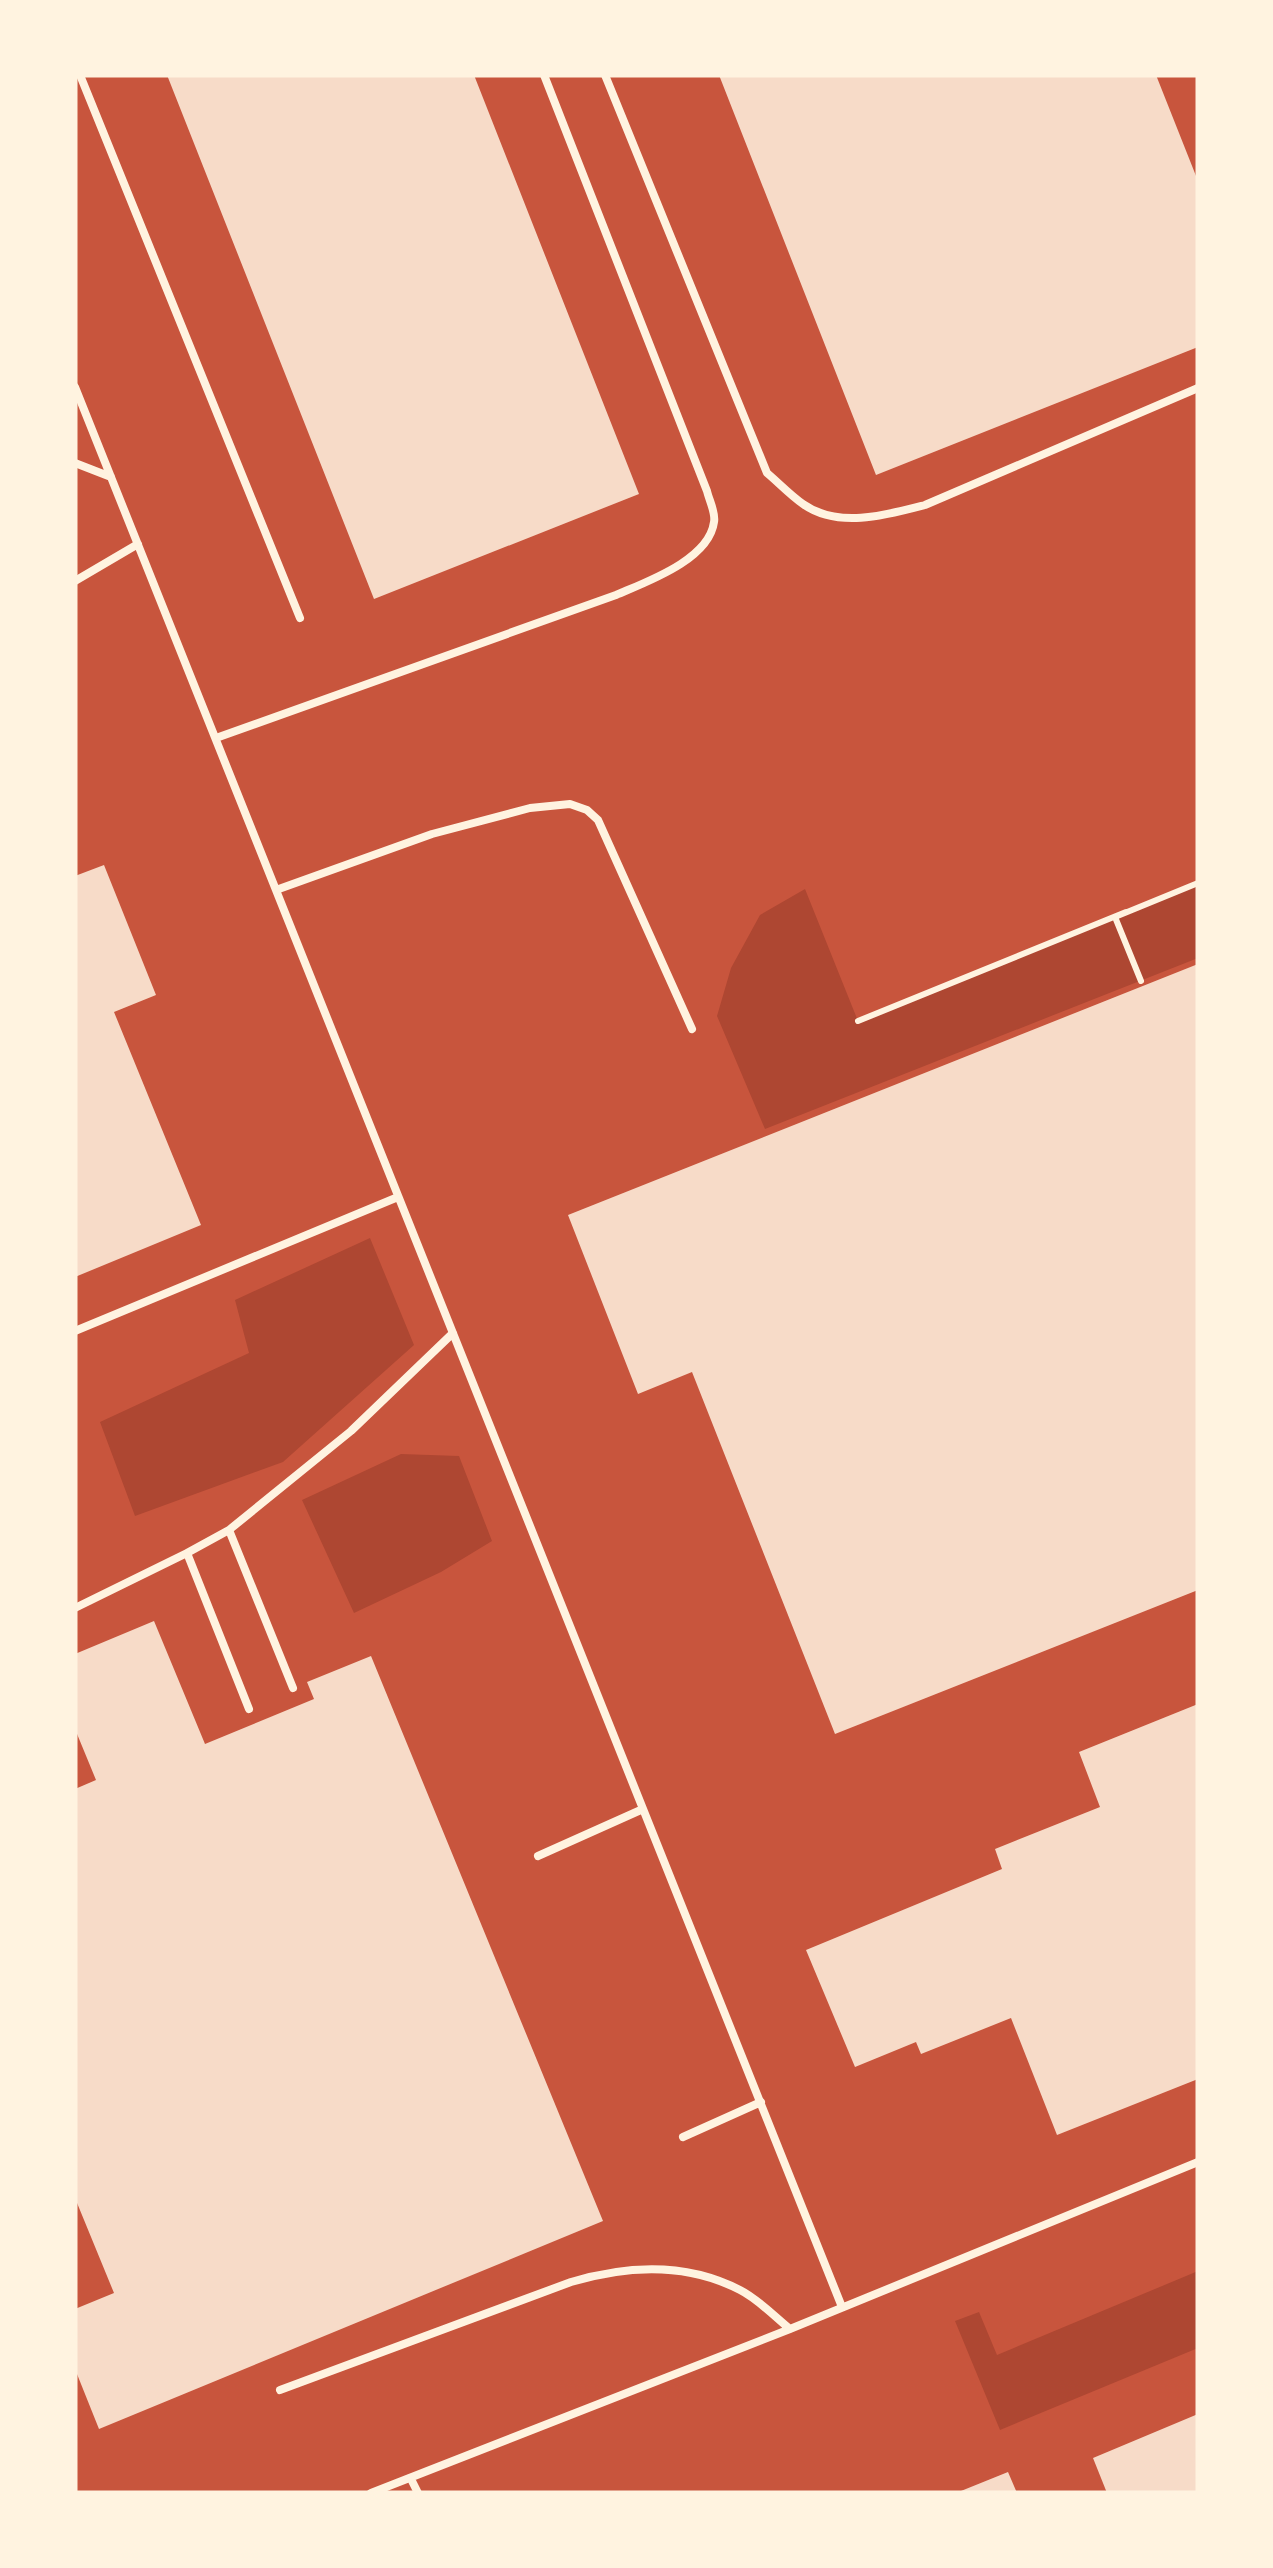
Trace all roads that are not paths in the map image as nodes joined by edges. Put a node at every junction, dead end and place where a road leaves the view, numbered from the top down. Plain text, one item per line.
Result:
1 (80, 75) edge
2 (544, 75) edge
3 (604, 75) edge
4 (75, 387) edge
5 (1198, 388) edge
6 (75, 463) edge
7 (111, 476) junction
8 (138, 544) junction
9 (75, 581) edge
10 (300, 618) dead end
11 (216, 738) junction
12 (276, 890) junction
13 (692, 1029) dead end
14 (398, 1197) junction
15 (75, 1331) edge
16 (453, 1333) junction
17 (229, 1530) junction
18 (187, 1553) junction
19 (75, 1608) edge
20 (293, 1688) dead end
21 (249, 1709) dead end
22 (643, 1809) junction
23 (538, 1856) dead end
24 (760, 2102) junction
25 (683, 2137) dead end
26 (1198, 2162) edge
27 (842, 2307) junction
28 (790, 2328) junction
29 (280, 2390) dead end
30 (411, 2478) junction
31 (372, 2493) edge
32 (418, 2493) edge

1 - 10 lane
2 - 11 lane
3 - 5 lane
4 - 7 lane
6 - 7 lane
7 - 8 lane
8 - 9 lane
8 - 11 lane
11 - 12 lane
12 - 13 lane
12 - 14 lane
14 - 15 lane
14 - 16 lane
16 - 17 lane
16 - 22 lane
17 - 18 lane
17 - 20 lane
18 - 19 lane
18 - 21 lane
22 - 23 lane
22 - 24 lane
24 - 25 lane
24 - 27 lane
26 - 27 lane
27 - 28 lane
28 - 29 lane
28 - 30 lane
30 - 31 lane
30 - 32 lane

